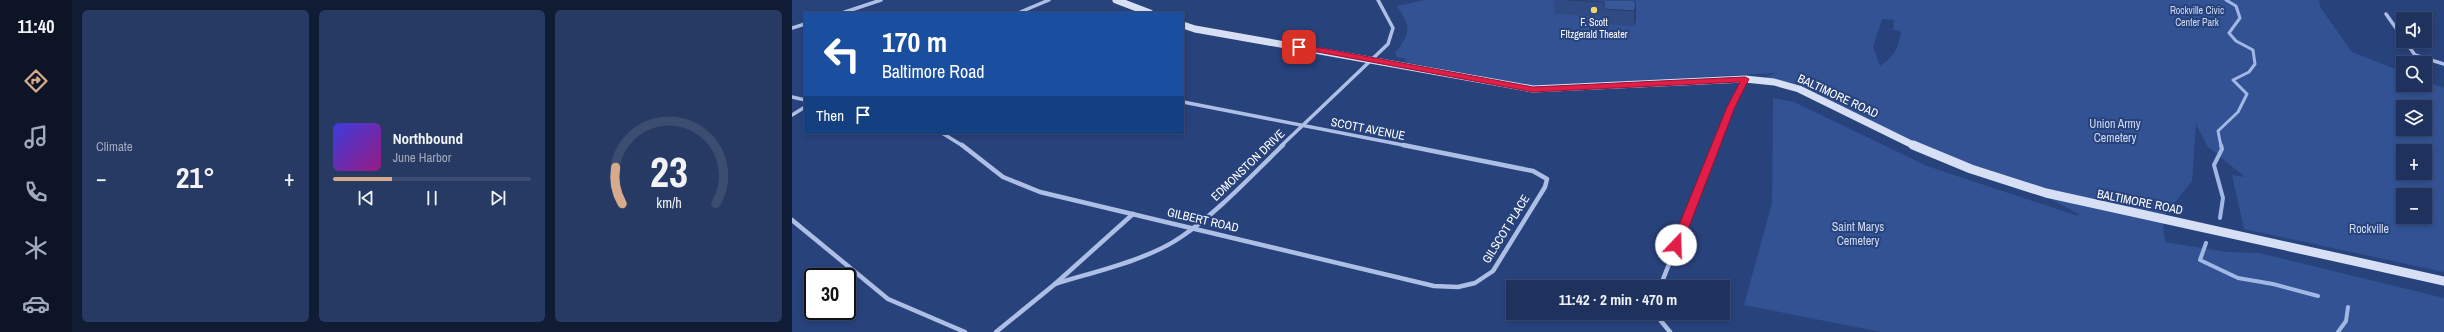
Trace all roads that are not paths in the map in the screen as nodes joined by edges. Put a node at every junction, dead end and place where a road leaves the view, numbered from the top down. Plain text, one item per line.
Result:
1 (881, 0) edge
2 (1049, 0) edge
3 (1116, 0) edge
4 (1378, 0) edge
5 (845, 12) edge
6 (1020, 12) edge
7 (1147, 12) edge
8 (2386, 14) dead end
9 (804, 24) edge
10 (1184, 25) edge
11 (792, 28) edge
12 (2396, 28) edge
13 (2410, 48) edge
14 (1372, 59) junction
15 (2444, 64) edge
16 (1745, 79) junction
17 (792, 98) edge
18 (804, 100) edge
19 (1184, 102) edge
20 (804, 109) edge
21 (792, 115) edge
22 (1303, 126) junction
23 (944, 134) edge
24 (1547, 179) joint
25 (1133, 214) junction
26 (792, 220) edge
27 (1194, 228) junction
28 (1663, 280) edge
29 (2444, 281) edge
30 (1475, 283) joint
31 (1055, 284) junction
32 (1661, 320) edge
33 (965, 332) edge
34 (996, 332) edge
35 (1670, 332) edge

1 - 5 street
2 - 6 street
3 - 7 street
4 - 14 street, EDMONSTON DRIVE
8 - 12 street
9 - 11 street
10 - 14 street, BALTIMORE ROAD
13 - 15 street
14 - 16 street, BALTIMORE ROAD
14 - 22 street, EDMONSTON DRIVE
16 - 28 street
16 - 29 street, BALTIMORE ROAD
17 - 18 street
19 - 22 street, SCOTT AVENUE
20 - 21 street
22 - 24 street, SCOTT AVENUE
22 - 27 street, EDMONSTON DRIVE
23 - 25 street, GILBERT ROAD
24 - 30 street, GILSCOT PLACE
25 - 27 street, GILBERT ROAD
25 - 31 street, EDMONSTON DRIVE
26 - 33 street
27 - 30 street, GILBERT ROAD
27 - 31 street, EDMONSTON DRIVE
31 - 34 street, EDMONSTON DRIVE
32 - 35 street

